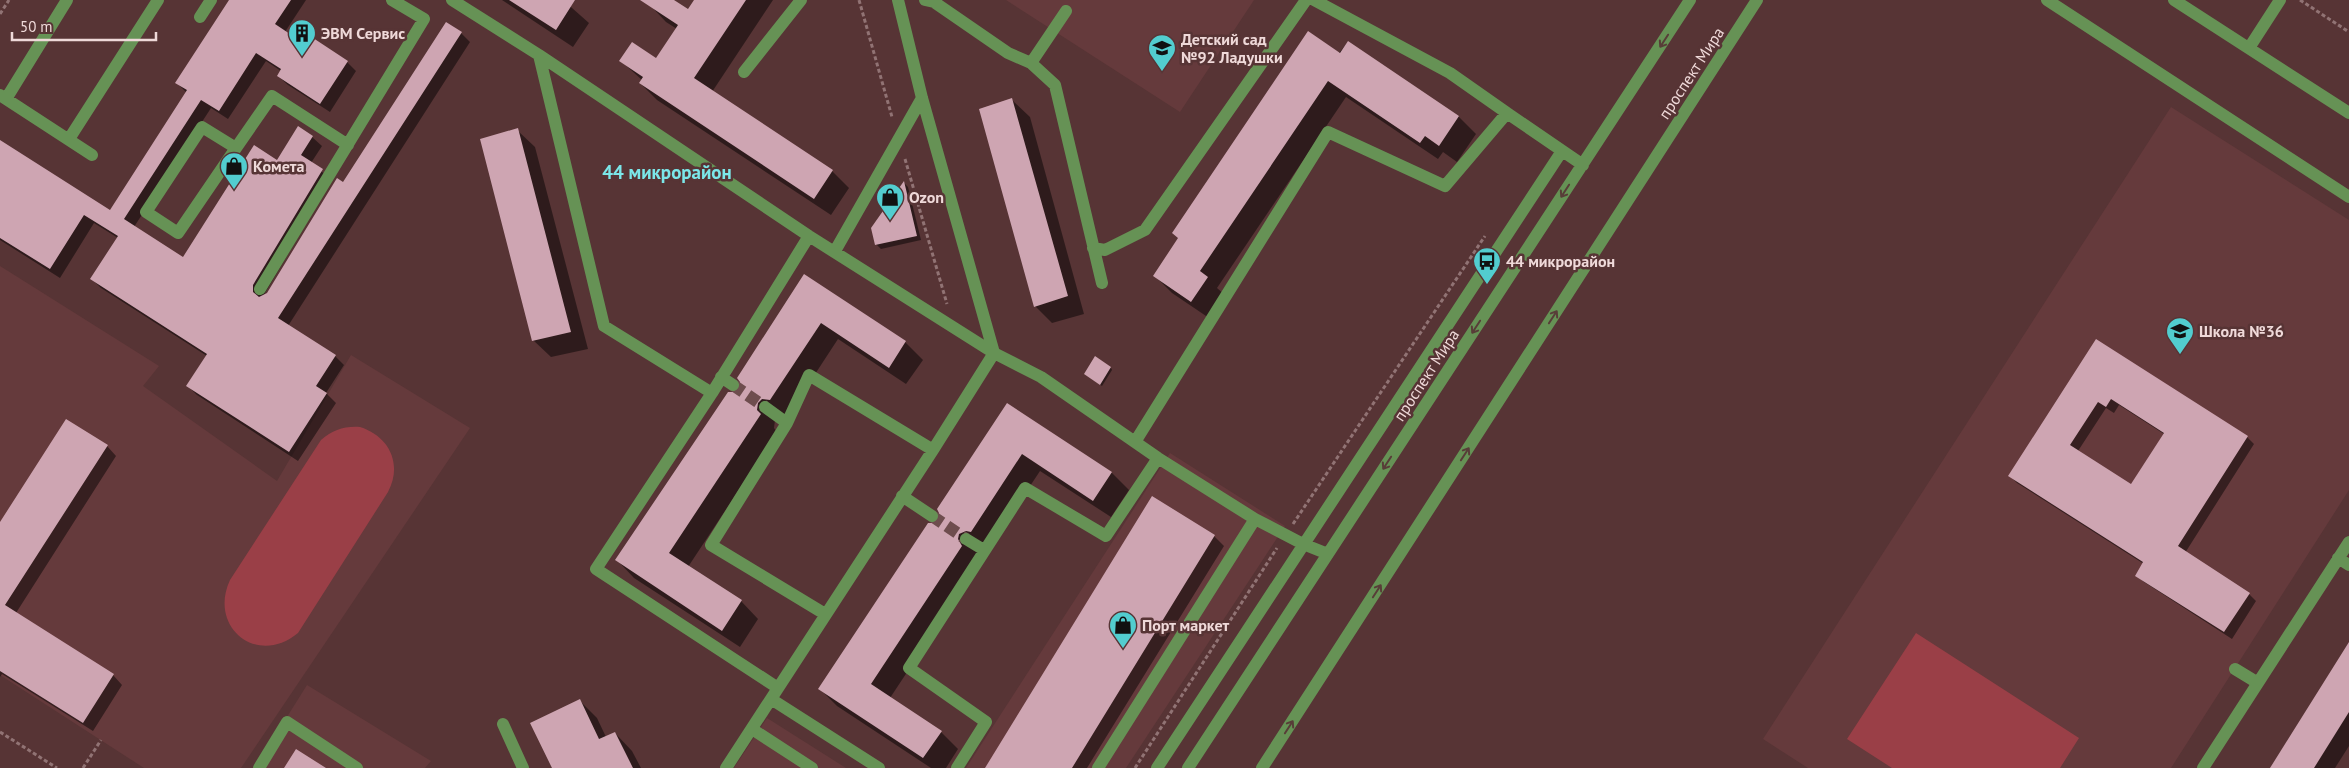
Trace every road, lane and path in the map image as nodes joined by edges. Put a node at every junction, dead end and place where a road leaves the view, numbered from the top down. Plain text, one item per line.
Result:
1 (9, 0) edge
2 (67, 0) edge
3 (158, 0) edge
4 (211, 0) edge
5 (392, 0) edge
6 (452, 0) edge
7 (801, 0) edge
8 (859, 0) edge
9 (898, 0) edge
10 (925, 0) edge
11 (1306, 0) edge
12 (1314, 0) edge
13 (1690, 0) edge
14 (1757, 0) edge
15 (2047, 0) edge
16 (2174, 0) edge
17 (2280, 0) edge
18 (2300, 0) edge
19 (1066, 11) dead end
20 (0, 14) edge
21 (200, 17) dead end
22 (2349, 32) edge
23 (2249, 48) junction
24 (539, 55) junction
25 (1031, 63) junction
26 (744, 72) dead end
27 (3, 97) edge
28 (922, 98) junction
29 (1507, 112) junction
30 (2349, 113) edge
31 (69, 139) junction
32 (898, 139) junction
33 (348, 145) junction
34 (236, 148) junction
35 (1562, 151) junction
36 (92, 155) dead end
37 (1583, 165) junction
38 (2349, 197) edge
39 (1488, 232) dead end
40 (809, 236) junction
41 (1094, 248) junction
42 (835, 251) junction
43 (1102, 283) dead end
44 (260, 289) dead end
45 (954, 328) junction
46 (994, 353) junction
47 (721, 377) junction
48 (733, 385) tunnel mouth
49 (712, 393) junction
50 (765, 407) tunnel mouth
51 (787, 423) junction
52 (1135, 442) junction
53 (933, 450) junction
54 (1158, 458) junction
55 (902, 496) junction
56 (932, 516) tunnel mouth
57 (1255, 519) junction
58 (1286, 535) junction
59 (966, 539) tunnel mouth
60 (2349, 542) edge
61 (1303, 544) junction
62 (984, 550) junction
63 (1328, 554) junction
64 (2344, 561) edge
65 (826, 614) junction
66 (2235, 669) dead end
67 (2258, 683) junction
68 (774, 694) junction
69 (503, 724) dead end
70 (752, 729) junction
71 (0, 732) edge
72 (101, 740) dead end
73 (57, 768) edge
74 (83, 768) edge
75 (259, 768) edge
76 (357, 768) edge
77 (523, 768) edge
78 (726, 768) edge
79 (812, 768) edge
80 (879, 768) edge
81 (957, 768) edge
82 (1098, 768) edge
83 (1135, 768) edge
84 (1157, 768) edge
85 (1188, 768) edge
86 (1262, 768) edge
87 (2203, 768) edge

1 - 20 path
2 - 27 street
3 - 31 street
4 - 21 street
5 - 33 street
6 - 24 street
7 - 26 street
8 - 32 path
9 - 28 street
10 - 25 street
11 - 41 street
12 - 29 street
13 -> 37 street, проспект Мира
86 -> 14 street, проспект Мира
15 - 38 street
16 - 23 street
17 - 23 street
18 - 22 path
19 - 25 street
23 - 30 street
24 - 40 street
24 - 49 street
25 - 41 street
27 - 31 street
28 - 32 street
28 - 46 street
29 - 35 street
29 - 52 street
31 - 36 street
32 - 42 street
32 - 45 path
33 - 34 street
33 - 44 street
34 - 34 street
35 - 37 street
35 - 61 street
37 -> 63 street, проспект Мира
39 - 58 path
40 - 42 street
40 - 47 street
41 - 43 street
42 - 45 street
45 - 46 street
46 - 52 street
46 - 53 street
47 - 48 street
47 - 49 street
49 - 68 street
50 - 51 street
51 - 53 street
51 - 65 street
52 - 54 street
53 - 55 street
54 - 57 street
54 - 62 street
55 - 56 street
55 - 65 street
57 - 58 street
57 - 82 street
58 - 61 street
58 - 83 path
59 - 62 street
60 - 64 street
61 - 63 street
61 - 84 street
62 - 81 street
63 - 85 street, проспект Мира
64 - 67 street
65 - 68 street
66 - 67 street
67 - 87 street
68 - 70 street
68 - 80 street
69 - 77 street
70 - 78 street
70 - 79 street
71 - 73 path
72 - 74 path
75 - 76 street

